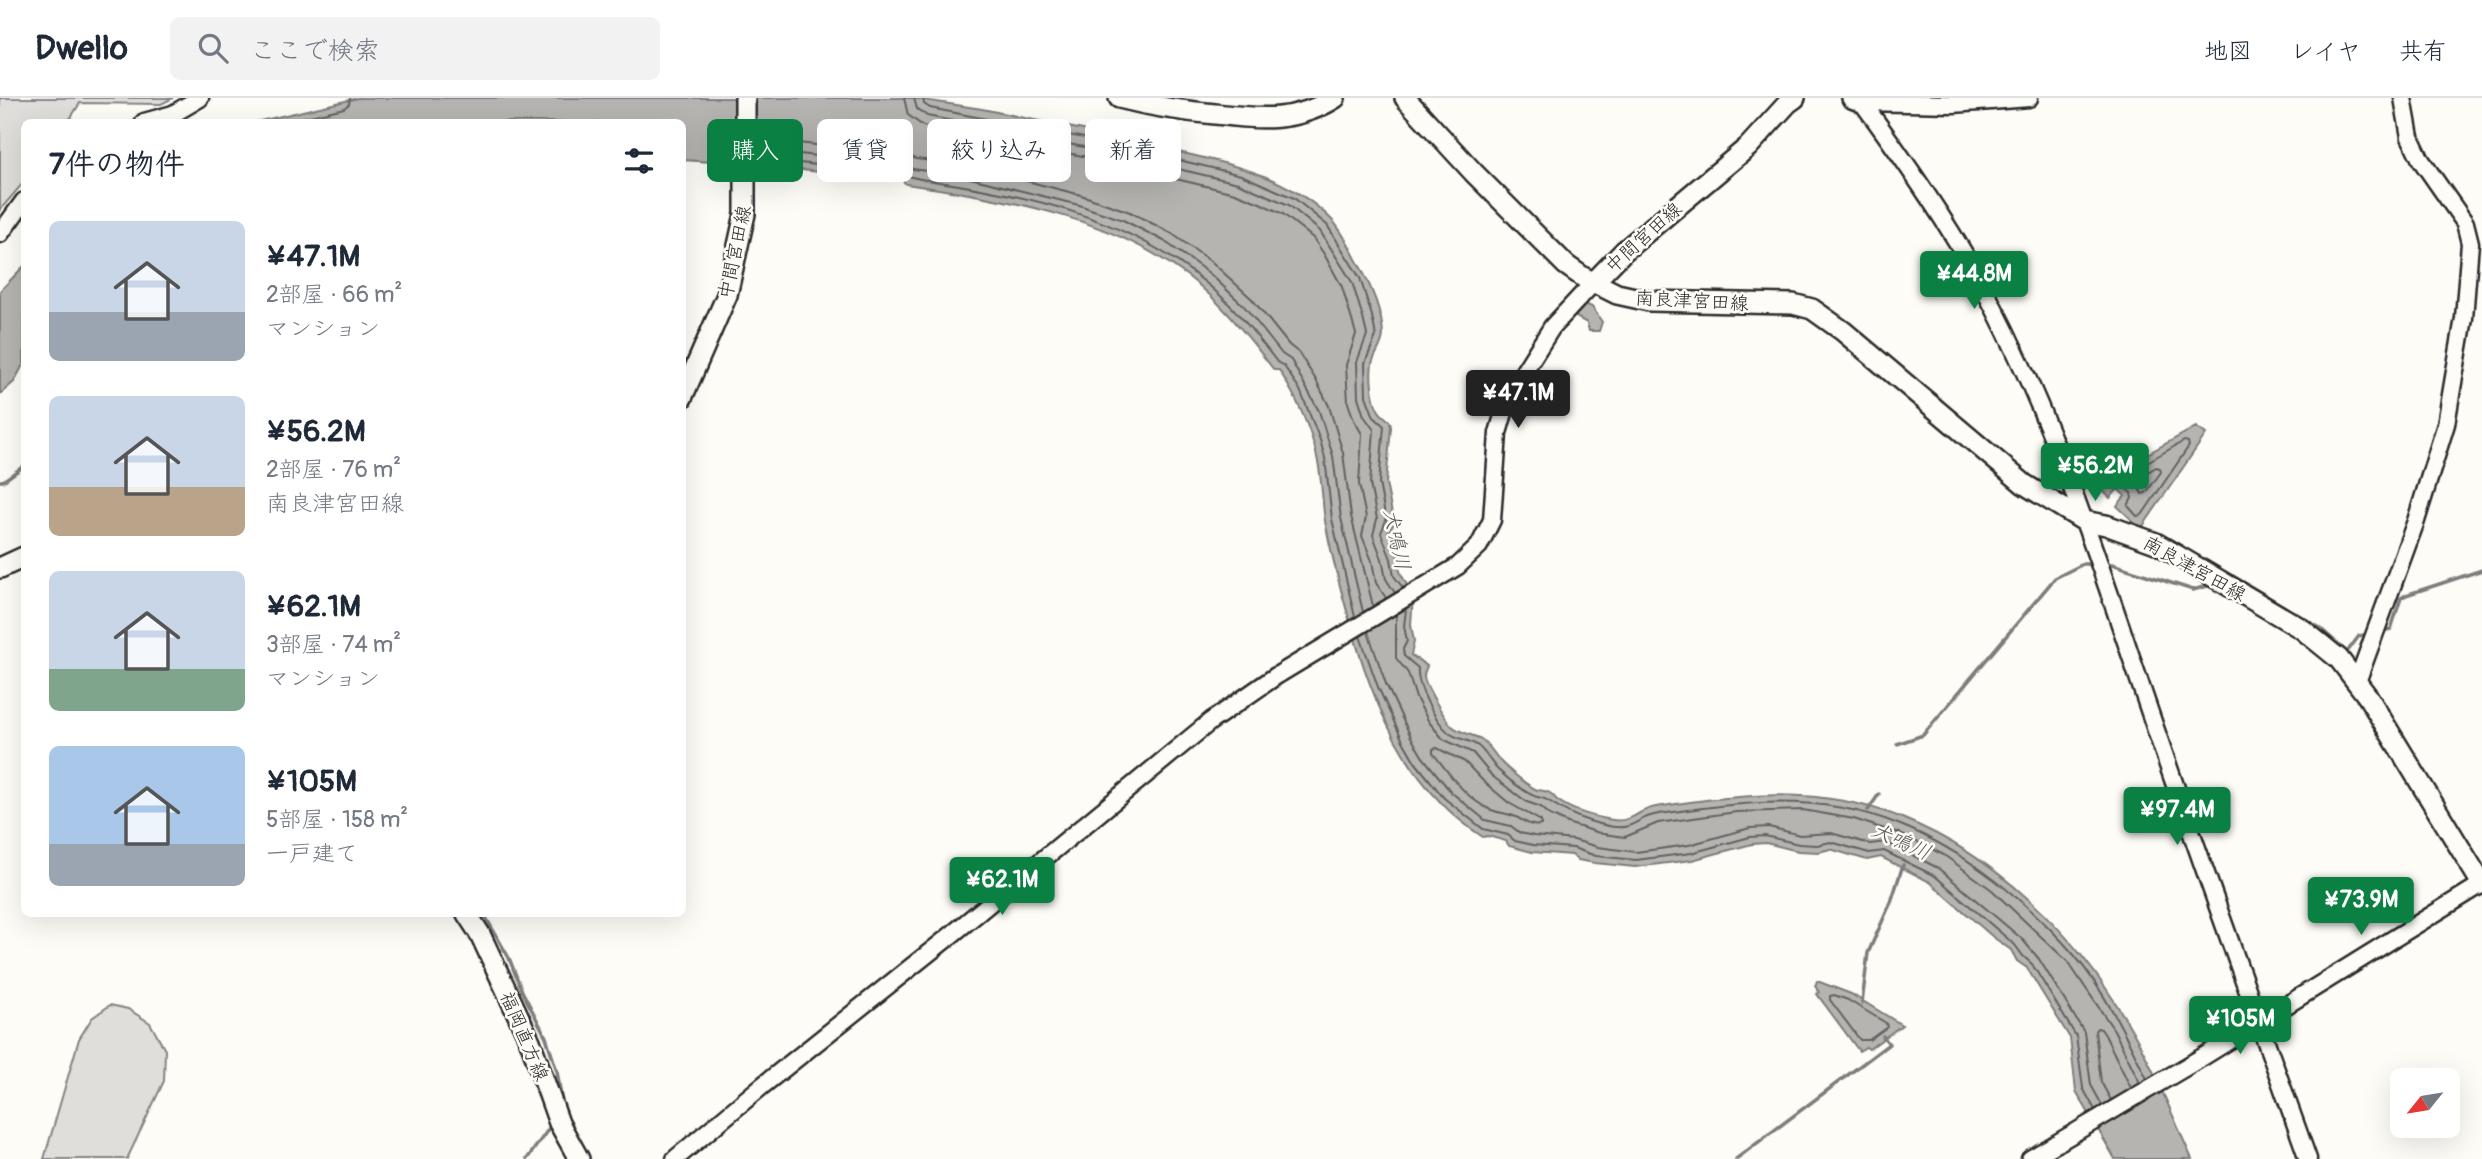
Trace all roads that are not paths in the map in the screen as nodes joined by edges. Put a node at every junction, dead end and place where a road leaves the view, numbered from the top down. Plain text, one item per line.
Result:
1 (201, 98) edge
2 (745, 98) edge
3 (1119, 98) edge
4 (1335, 98) edge
5 (1405, 98) edge
6 (1795, 98) edge
7 (2029, 98) edge
8 (2403, 98) edge
9 (1858, 99) edge
10 (155, 119) edge
11 (21, 205) edge
12 (0, 234) edge
13 (1594, 282) junction
14 (686, 389) edge
15 (2084, 521) junction
16 (21, 558) edge
17 (0, 568) edge
18 (2357, 682) junction
19 (2482, 884) edge
20 (469, 917) edge
21 (2259, 1023) junction
22 (579, 1159) edge
23 (675, 1159) edge
24 (2030, 1159) edge
25 (2308, 1159) edge

1 - 10 street
2 - 14 main road, 中間宮田線
3 - 4 main road
5 - 13 main road, 中間宮田線
6 - 13 main road, 中間宮田線
7 - 9 street
8 - 18 street
9 - 15 street
11 - 12 street
13 - 15 main road, 南良津宮田線
13 - 23 street
15 - 18 main road, 南良津宮田線
15 - 21 street
16 - 17 main road
18 - 19 main road, 南良津宮田線
19 - 21 street
20 - 22 main road, 福岡直方線
21 - 24 street
21 - 25 street

